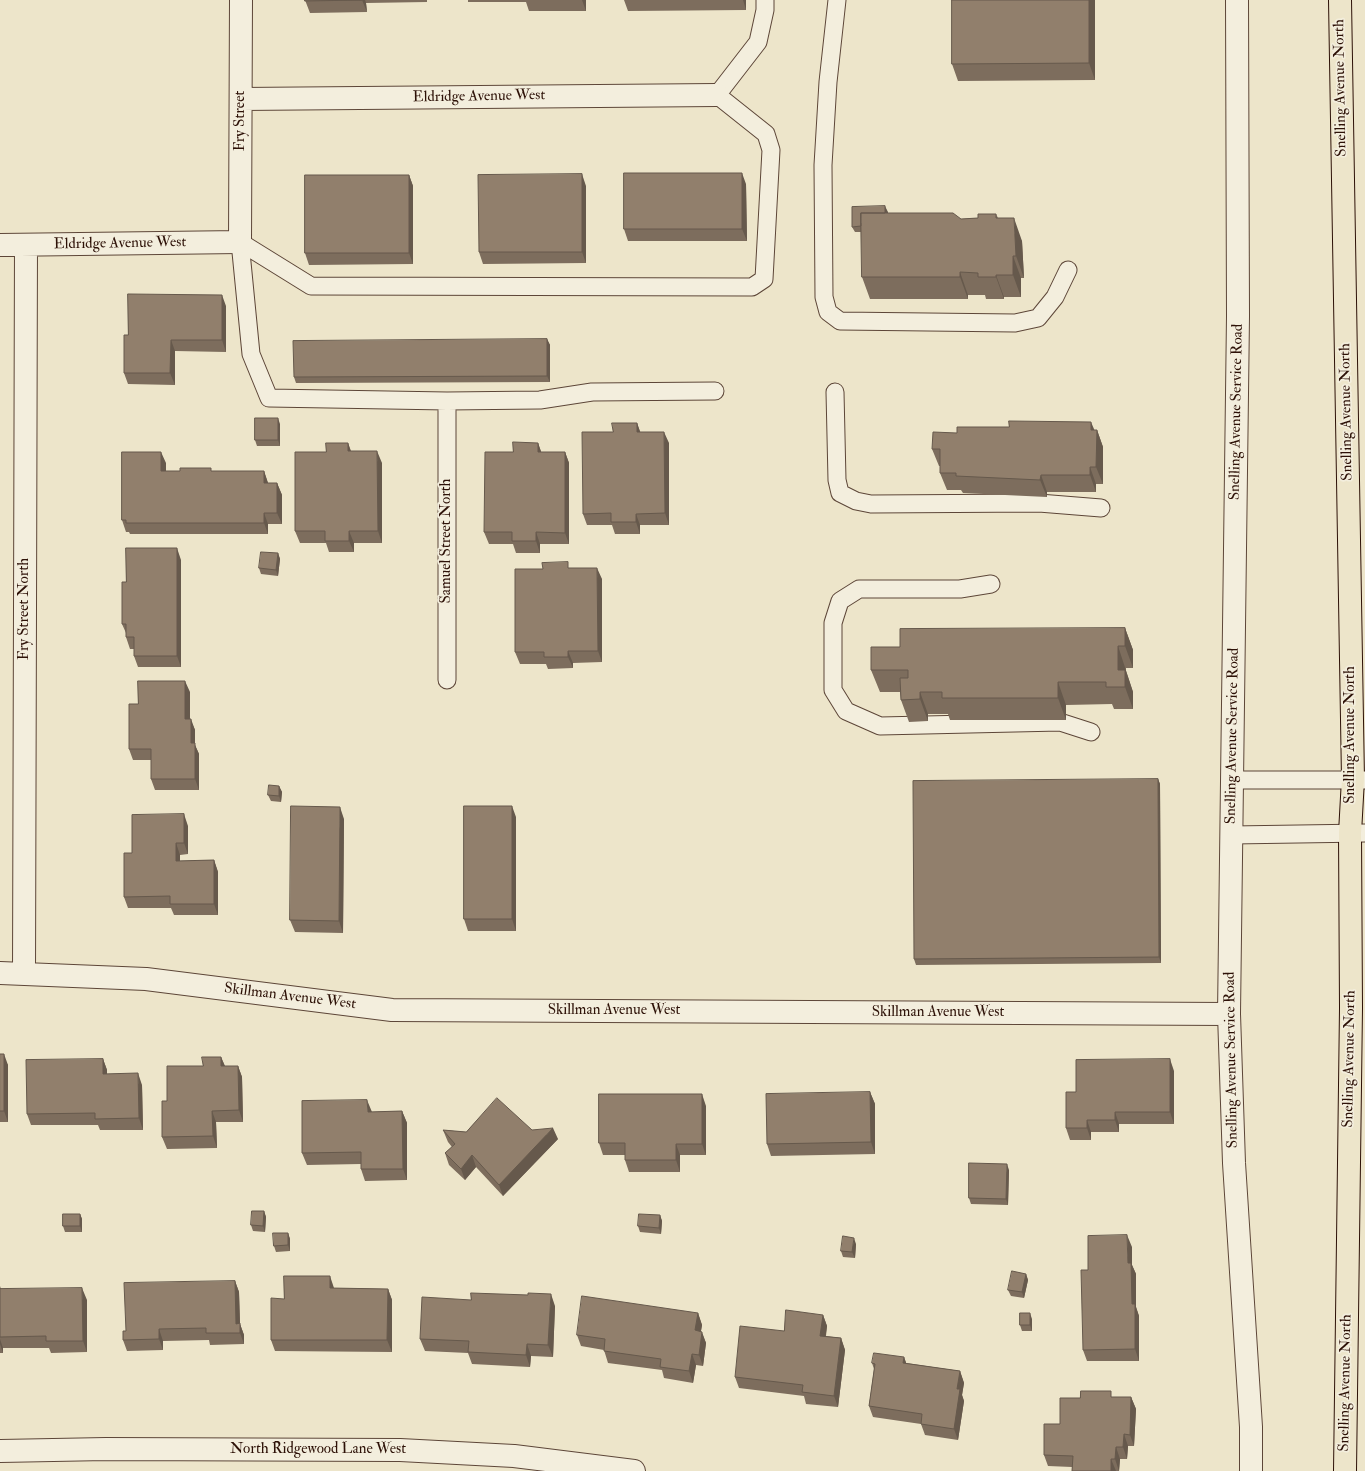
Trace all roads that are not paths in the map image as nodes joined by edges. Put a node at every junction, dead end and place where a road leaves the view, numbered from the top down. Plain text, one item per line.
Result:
1 (241, 0) edge
2 (765, 0) edge
3 (837, 0) edge
4 (1237, 0) edge
5 (1340, 0) edge
6 (717, 95) junction
7 (241, 99) junction
8 (240, 242) junction
9 (0, 245) edge
10 (26, 245) junction
11 (1068, 270) dead end
12 (715, 391) dead end
13 (835, 392) dead end
14 (447, 402) junction
15 (1101, 508) dead end
16 (991, 584) dead end
17 (447, 680) dead end
18 (1091, 732) dead end
19 (1359, 779) edge
20 (1231, 780) junction
21 (1358, 833) edge
22 (1232, 835) junction
23 (24, 972) junction
24 (0, 973) edge
25 (1229, 1014) junction
26 (0, 1451) edge
27 (634, 1471) edge
28 (1251, 1471) edge
29 (1345, 1471) edge

1 - 7 street, Fry Street
2 - 6 lane
3 - 11 lane
4 - 20 street, Snelling Avenue Service Road
5 - 19 main road, Snelling Avenue North
6 - 7 street, Eldridge Avenue West
6 - 8 lane
7 - 8 street, Fry Street
8 - 10 street, Eldridge Avenue West
8 - 14 lane
9 - 10 street, Eldridge Avenue West
10 - 23 street, Fry Street North
12 - 14 lane
13 - 15 lane
14 - 17 lane, Samuel Street North
16 - 18 lane
19 - 20 lane
19 - 21 main road, Snelling Avenue North
20 - 22 street, Snelling Avenue Service Road
21 - 22 lane
21 - 29 main road, Snelling Avenue North
22 - 25 street, Snelling Avenue Service Road
23 - 24 street, Skillman Avenue West
23 - 25 street, Skillman Avenue West
25 - 28 street, Snelling Avenue Service Road
26 - 27 street, North Ridgewood Lane West

